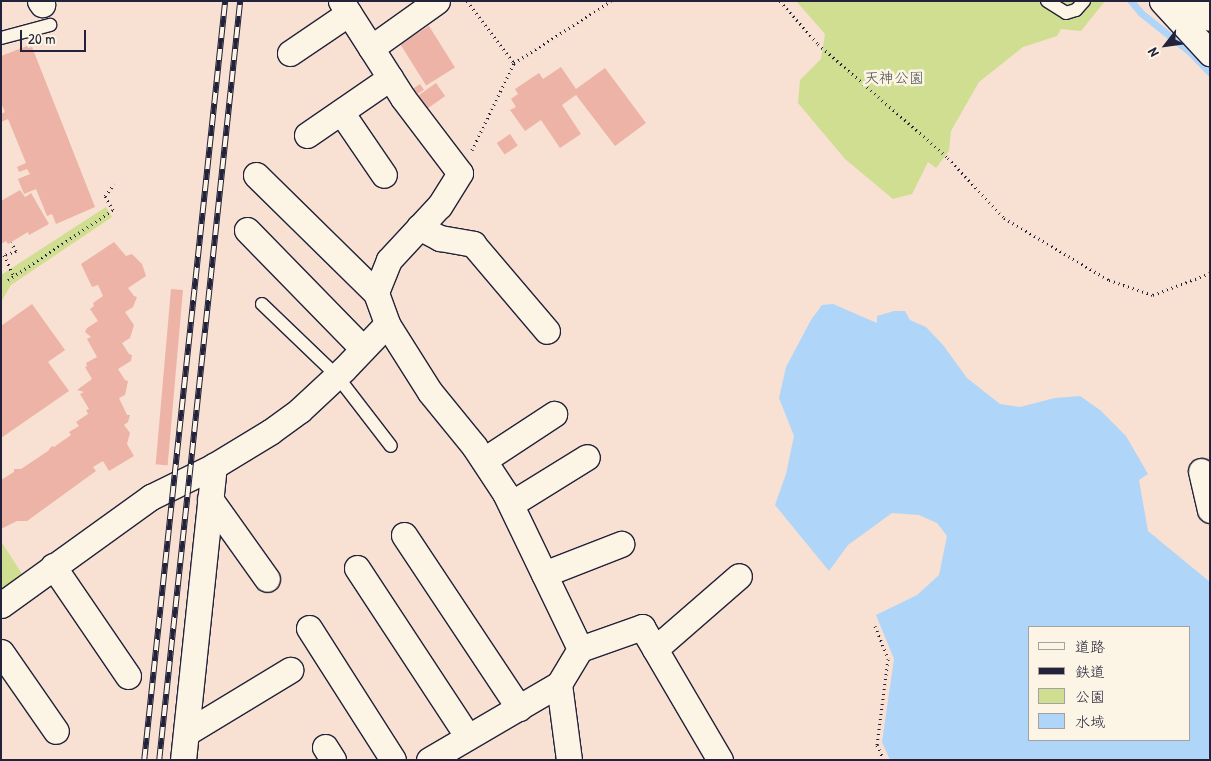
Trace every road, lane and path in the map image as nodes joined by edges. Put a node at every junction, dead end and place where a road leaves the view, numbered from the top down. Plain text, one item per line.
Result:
1 (437, 1) edge
2 (468, 1) edge
3 (610, 1) edge
4 (780, 1) edge
5 (1047, 1) edge
6 (1084, 1) edge
7 (1162, 1) edge
8 (1191, 1) edge
9 (345, 7) edge
10 (44, 10) edge
11 (1210, 18) edge
12 (1, 38) edge
13 (371, 48) junction
14 (290, 53) dead end
15 (1210, 54) edge
16 (514, 63) junction
17 (390, 78) junction
18 (341, 112) junction
19 (307, 135) dead end
20 (460, 173) junction
21 (256, 175) dead end
22 (384, 175) dead end
23 (114, 184) dead end
24 (419, 227) junction
25 (247, 230) dead end
26 (11, 242) dead end
27 (3, 256) edge
28 (1210, 273) edge
29 (14, 276) junction
30 (8, 280) dead end
31 (376, 293) junction
32 (262, 304) dead end
33 (387, 324) junction
34 (547, 331) dead end
35 (364, 349) junction
36 (337, 376) junction
37 (554, 414) dead end
38 (391, 446) dead end
39 (587, 457) dead end
40 (484, 460) junction
41 (214, 466) junction
42 (1201, 471) dead end
43 (210, 499) junction
44 (511, 504) junction
45 (1210, 510) edge
46 (404, 535) dead end
47 (621, 544) dead end
48 (53, 566) junction
49 (357, 568) dead end
50 (544, 574) junction
51 (738, 576) dead end
52 (267, 579) dead end
53 (1, 605) edge
54 (875, 626) dead end
55 (309, 628) dead end
56 (580, 649) junction
57 (655, 649) junction
58 (1, 652) edge
59 (290, 670) dead end
60 (128, 676) dead end
61 (559, 684) junction
62 (519, 708) junction
63 (56, 731) dead end
64 (186, 733) junction
65 (468, 737) junction
66 (183, 760) edge
67 (393, 760) edge
68 (429, 760) edge
69 (570, 760) edge
70 (720, 760) edge
71 (884, 760) edge

1 - 13 street
2 - 16 path
3 - 16 path
4 - 28 path
5 - 6 lane
7 - 15 street
8 - 11 street
9 - 13 street
9 - 14 street
10 - 12 lane
13 - 17 street
16 - 20 path
17 - 18 street
17 - 20 street
18 - 19 street
18 - 22 street
20 - 24 street
21 - 31 street
23 - 29 path
24 - 31 street
24 - 34 street
25 - 35 street
26 - 27 path
27 - 29 path
29 - 30 path
31 - 33 street
32 - 36 lane
33 - 35 street
33 - 40 street
35 - 36 street
36 - 38 lane
36 - 41 street
37 - 40 street
39 - 44 street
40 - 44 street
41 - 43 street
41 - 48 street
42 - 45 street
43 - 52 street
43 - 64 street
44 - 50 street
46 - 62 street
47 - 50 street
48 - 53 street
48 - 60 street
49 - 65 street
50 - 56 street
51 - 57 street
54 - 71 path
55 - 67 street
56 - 57 street
56 - 61 street
57 - 70 street
58 - 63 street
59 - 64 street
61 - 62 street
61 - 69 street
62 - 65 street
64 - 66 street
65 - 68 street

